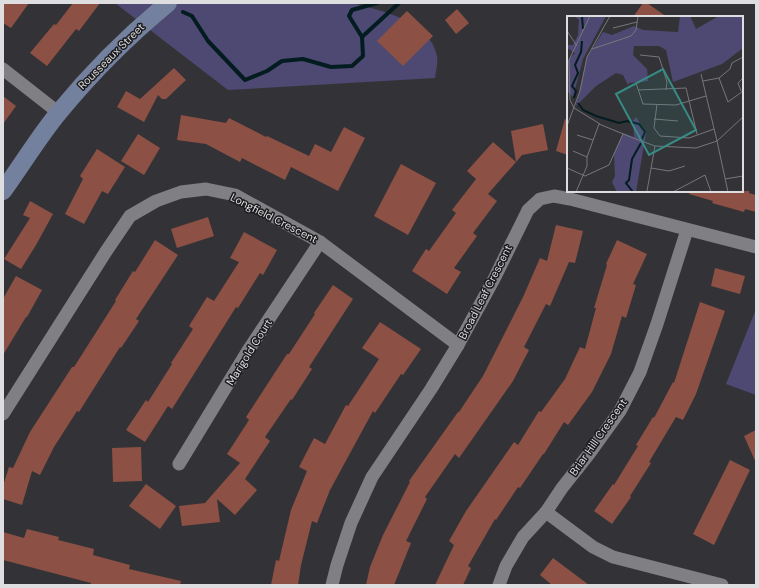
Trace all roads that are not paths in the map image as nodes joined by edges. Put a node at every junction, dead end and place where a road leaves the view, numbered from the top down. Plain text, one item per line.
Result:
1 (168, 3) edge
2 (3, 69) edge
3 (59, 113) junction
4 (3, 191) edge
5 (687, 230) junction
6 (320, 242) junction
7 (756, 247) edge
8 (458, 345) junction
9 (3, 414) edge
10 (179, 464) dead end
11 (546, 512) junction
12 (332, 585) edge
13 (499, 585) edge
14 (722, 585) edge

1 - 3 main road, Rousseaux Street
2 - 3 street
3 - 4 main road, Rousseaux Street
5 - 7 street, Broad Leaf Crescent
5 - 8 street, Broad Leaf Crescent
5 - 11 street, Briar Hill Crescent
6 - 8 street, Longfield Crescent
6 - 9 street, Longfield Crescent
6 - 10 street, Marigold Court
8 - 12 street, Broad Leaf Crescent
11 - 13 street, Briar Hill Crescent
11 - 14 street

